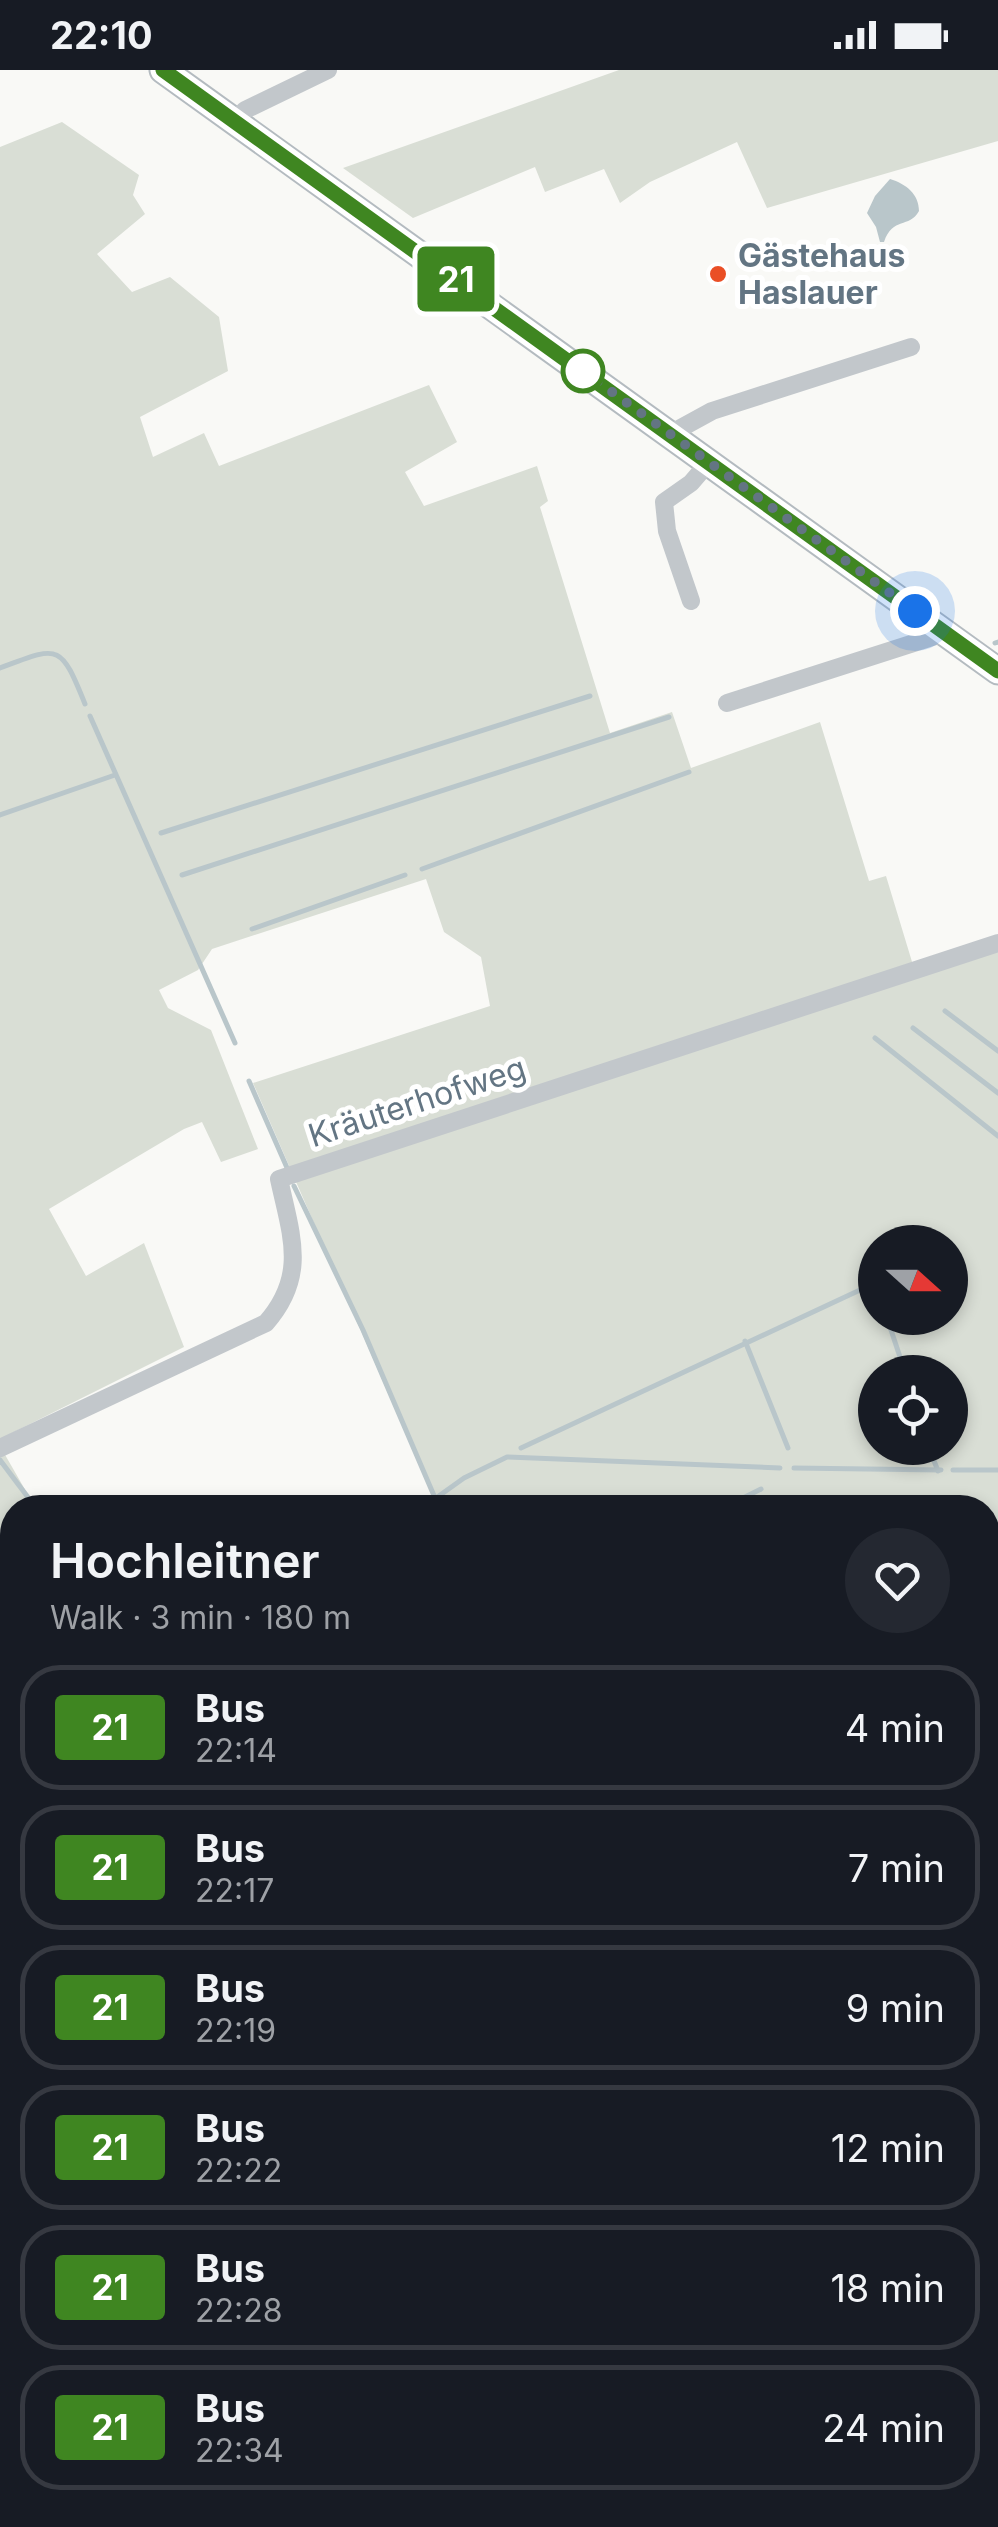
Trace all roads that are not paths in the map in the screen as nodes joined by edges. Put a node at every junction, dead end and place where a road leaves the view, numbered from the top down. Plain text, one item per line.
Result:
1 (163, 70) edge
2 (328, 70) edge
3 (235, 121) junction
4 (911, 347) dead end
5 (670, 434) junction
6 (709, 462) junction
7 (691, 601) dead end
8 (945, 633) junction
9 (998, 671) edge
10 (727, 703) dead end
11 (998, 942) edge
12 (0, 1448) edge

1 - 3 street
2 - 3 street
3 - 5 street
4 - 5 street
5 - 6 street
6 - 7 street
6 - 8 street
8 - 9 street
8 - 10 street
11 - 12 street, Kräuterhofweg

